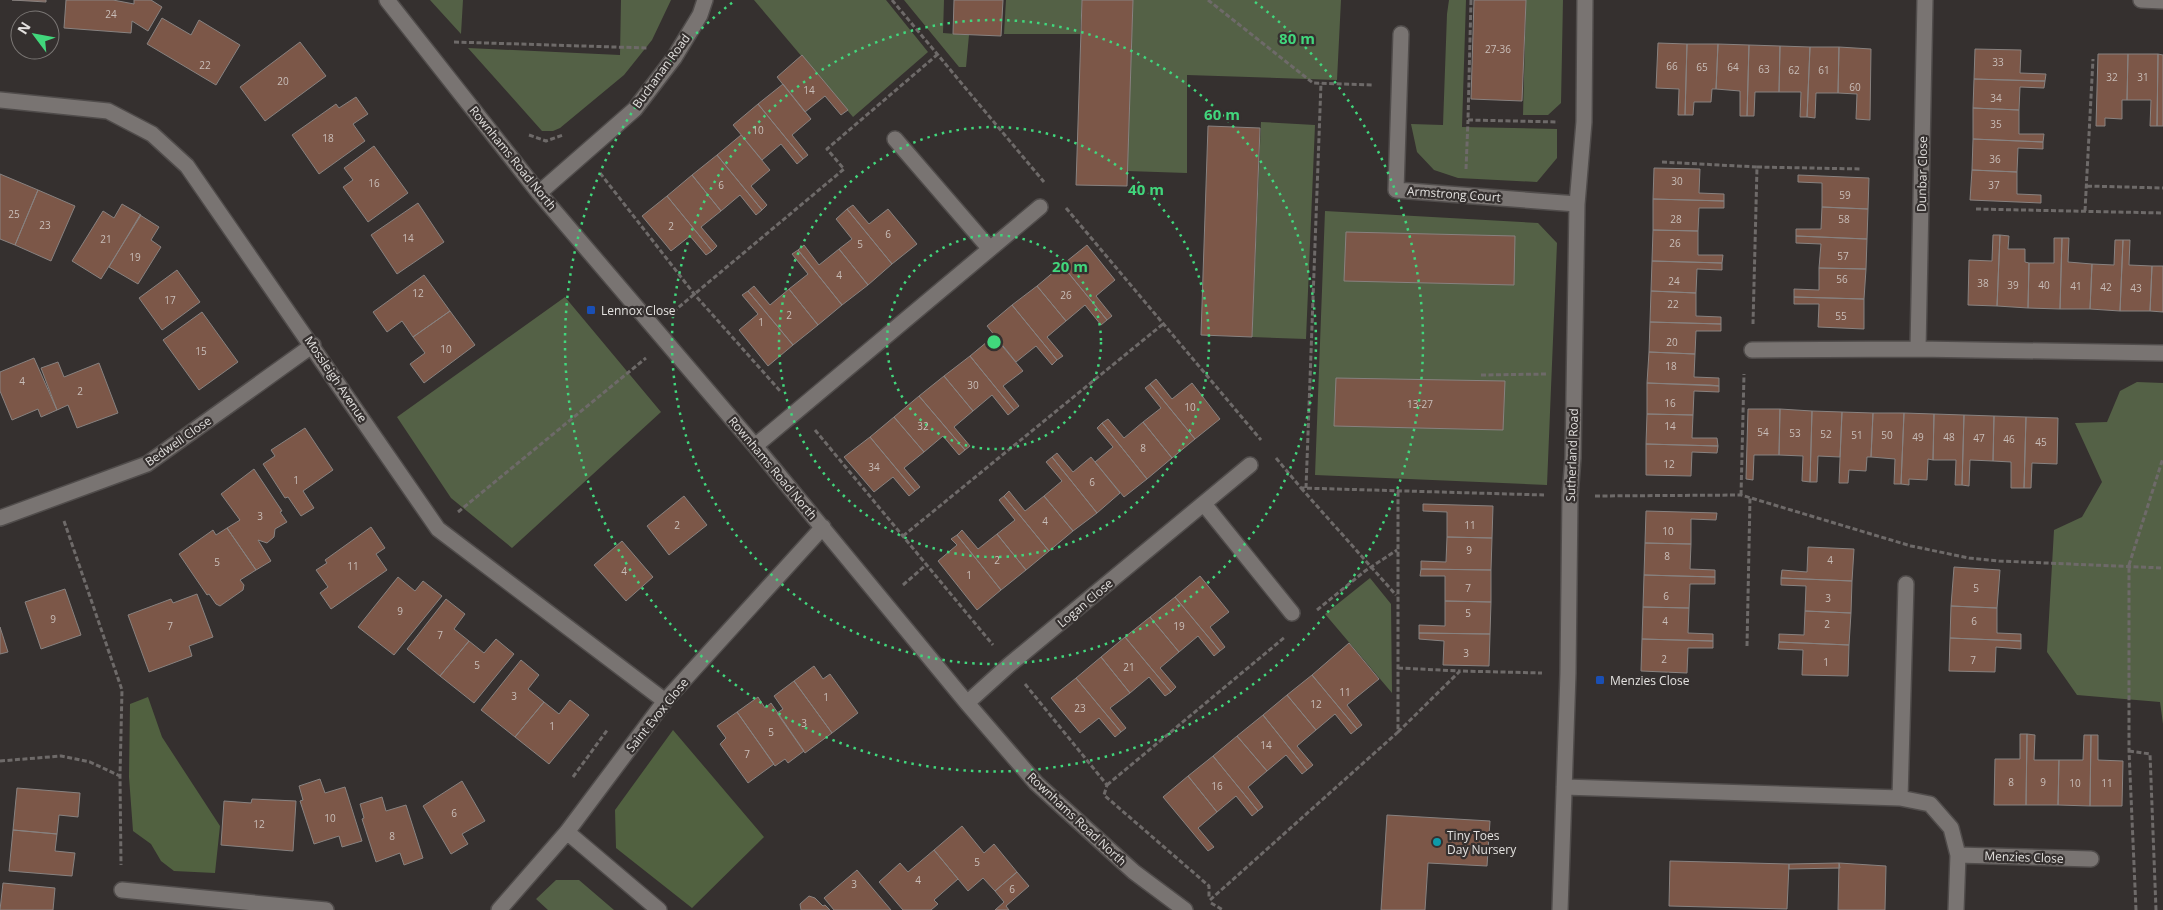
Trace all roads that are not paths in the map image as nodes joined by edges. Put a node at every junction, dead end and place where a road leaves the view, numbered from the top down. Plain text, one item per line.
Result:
1 (387, 0) edge
2 (705, 0) edge
3 (1585, 0) edge
4 (1925, 0) edge
5 (2141, 0) edge
6 (2163, 0) edge
7 (1400, 34) dead end
8 (0, 100) edge
9 (895, 139) dead end
10 (539, 192) junction
11 (1577, 204) junction
12 (1040, 207) dead end
13 (990, 249) junction
14 (313, 345) junction
15 (1918, 348) junction
16 (1752, 350) road end
17 (2162, 353) edge
18 (755, 446) junction
19 (1250, 465) dead end
20 (1204, 504) junction
21 (0, 518) edge
22 (823, 527) junction
23 (1906, 584) dead end
24 (1292, 613) dead end
25 (665, 701) junction
26 (967, 703) junction
27 (1564, 787) junction
28 (1900, 798) junction
29 (567, 832) junction
30 (1958, 855) junction
31 (2090, 859) dead end
32 (122, 890) road end
33 (326, 910) edge
34 (499, 910) edge
35 (659, 910) edge
36 (1185, 910) edge
37 (1560, 910) edge
38 (1956, 910) edge

1 - 10 street, Rownhams Road North
2 - 10 street, Buchanan Road
3 - 11 street, Sutherland Road
4 - 15 street, Dunbar Close
5 - 6 street
7 - 11 street, Armstrong Court
8 - 14 street, Mossleigh Avenue
9 - 13 street
10 - 18 street, Rownhams Road North
11 - 27 street, Sutherland Road
12 - 13 street
13 - 18 street
14 - 21 street, Bedwell Close
14 - 25 street, Mossleigh Avenue
15 - 16 street
15 - 17 street
18 - 22 street, Rownhams Road North
19 - 20 street, Logan Close
20 - 24 street
20 - 26 street, Logan Close
22 - 25 street, Saint Evox Close
22 - 26 street, Rownhams Road North
23 - 28 street
25 - 29 street, Saint Evox Close
26 - 36 street, Rownhams Road North
27 - 28 street
27 - 37 street, Sutherland Road
28 - 30 street
29 - 34 street, Saint Evox Close
29 - 35 street
30 - 31 street, Menzies Close
30 - 38 street
32 - 33 street

